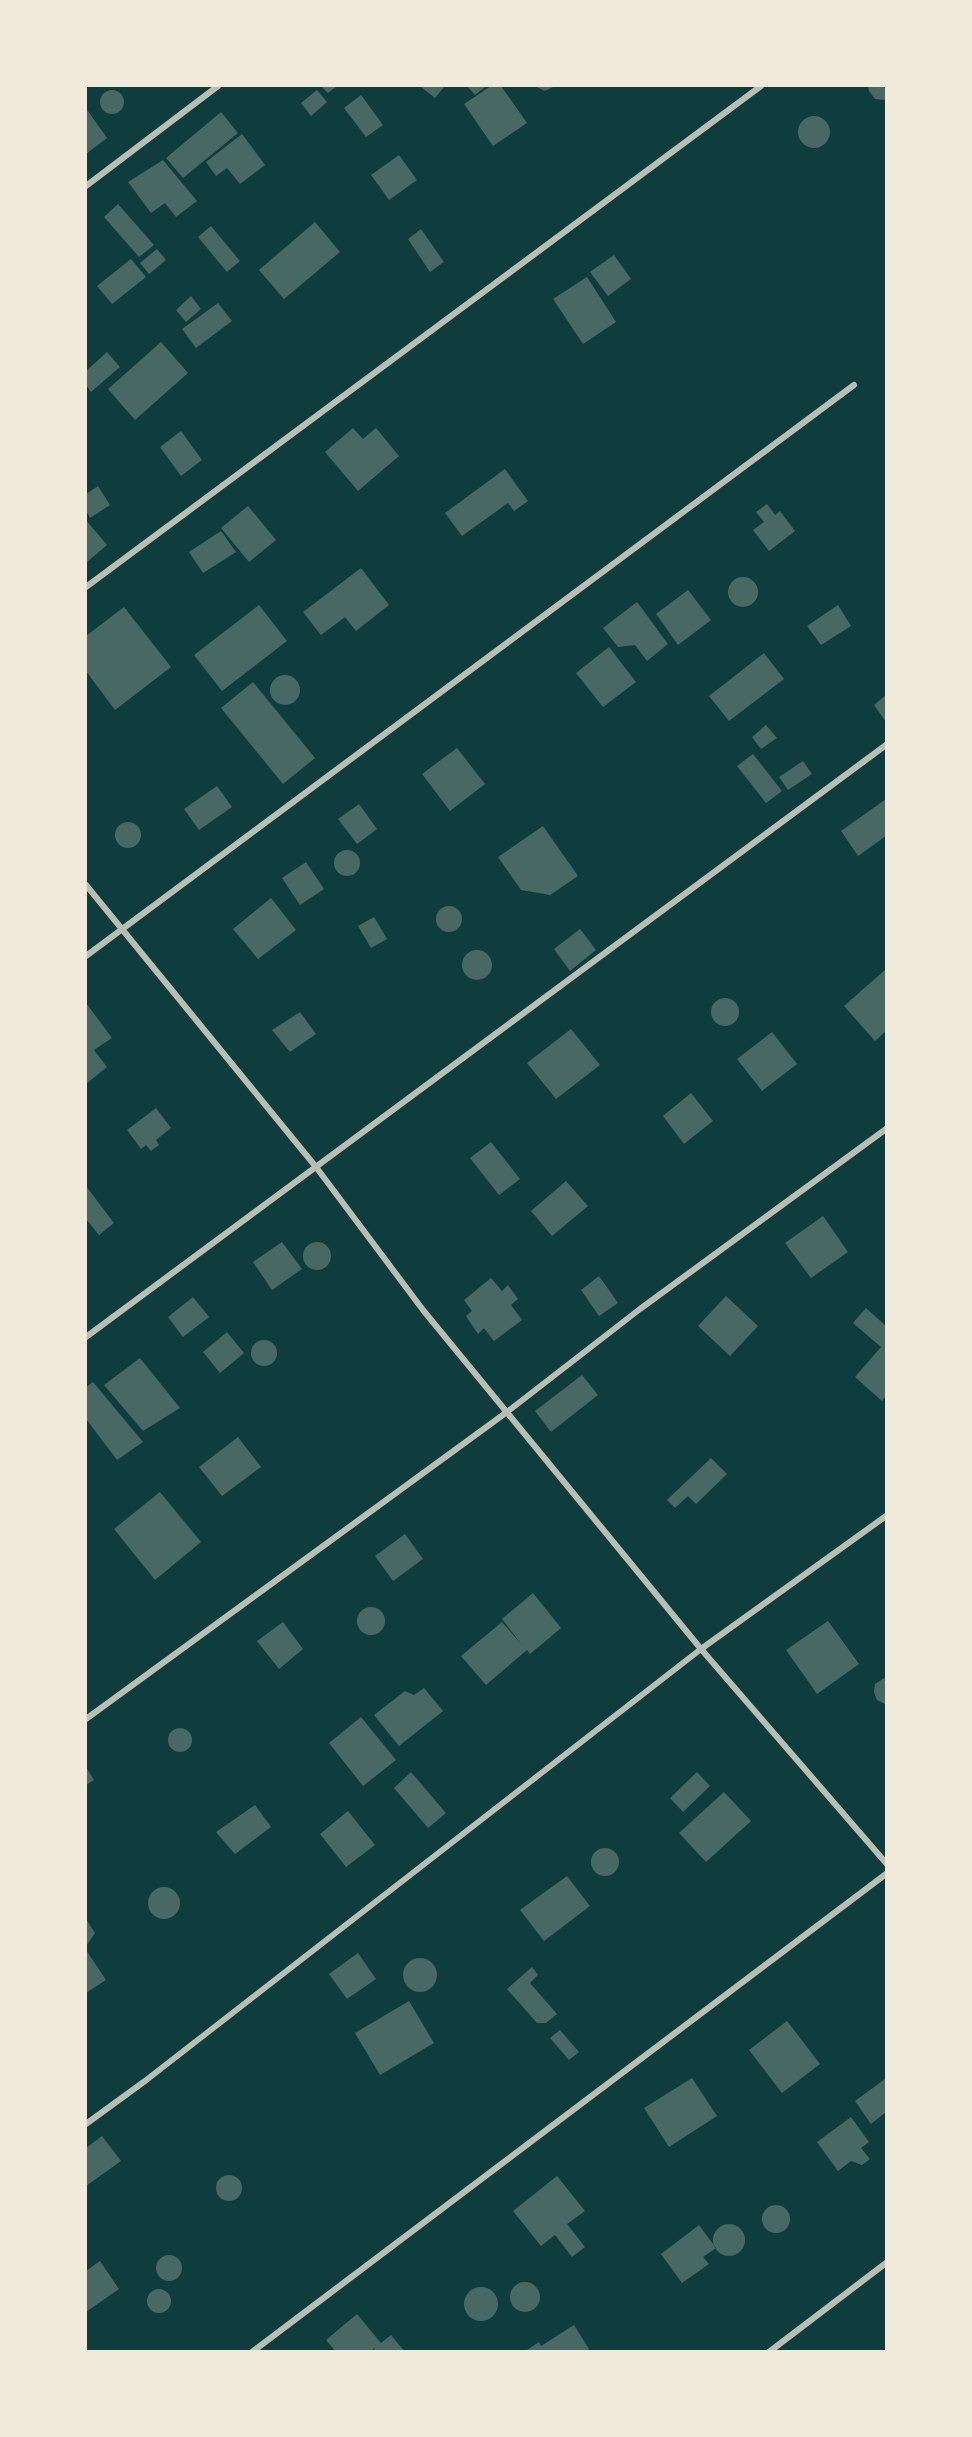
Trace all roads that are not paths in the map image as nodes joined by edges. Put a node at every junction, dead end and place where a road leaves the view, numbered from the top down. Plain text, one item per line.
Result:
1 (218, 86) edge
2 (761, 86) edge
3 (86, 186) edge
4 (854, 385) dead end
5 (86, 587) edge
6 (886, 745) edge
7 (86, 885) edge
8 (122, 928) junction
9 (86, 956) edge
10 (886, 1129) edge
11 (316, 1167) junction
12 (86, 1337) edge
13 (507, 1412) junction
14 (886, 1516) edge
15 (701, 1648) junction
16 (86, 1719) edge
17 (886, 1863) edge
18 (886, 1874) edge
19 (86, 2124) edge
20 (886, 2263) edge
21 (252, 2352) edge
22 (769, 2352) edge

1 - 3 street
2 - 5 street
4 - 8 street
6 - 11 street
7 - 8 street
8 - 9 street
8 - 11 street
10 - 13 street
11 - 12 street
11 - 13 street
13 - 15 street
13 - 16 street
14 - 15 street
15 - 17 street
15 - 19 street
18 - 21 street
20 - 22 street

